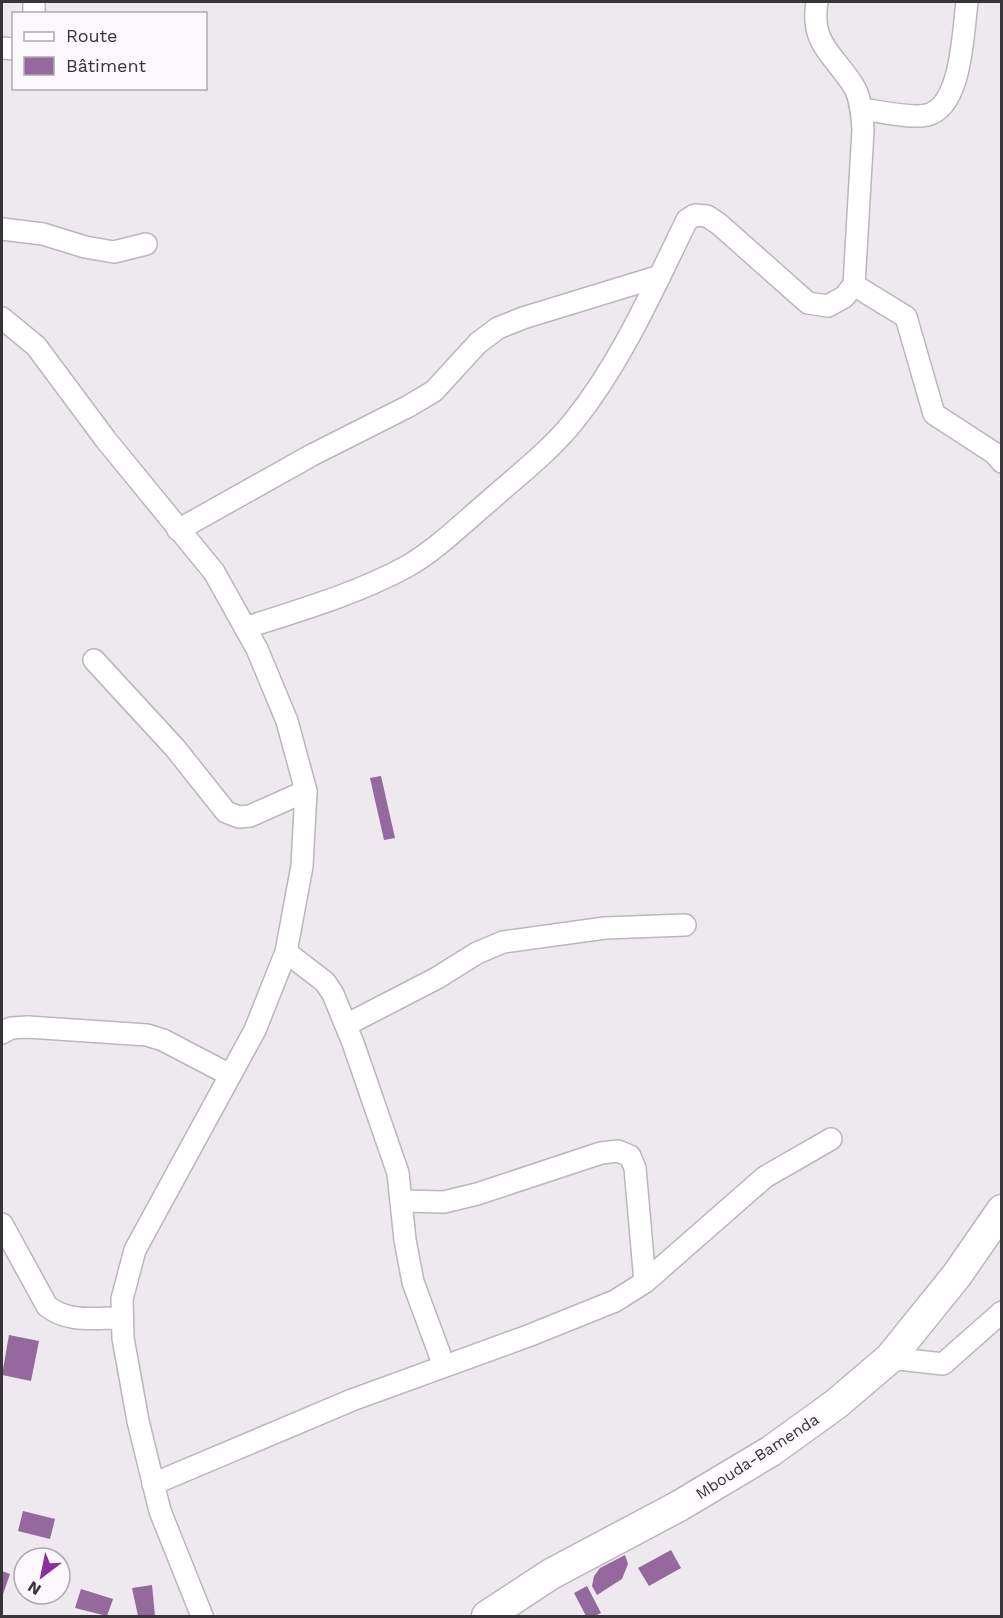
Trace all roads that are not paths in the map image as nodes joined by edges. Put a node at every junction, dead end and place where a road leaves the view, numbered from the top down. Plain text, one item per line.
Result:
1 (817, 2) edge
2 (967, 2) edge
3 (861, 110) junction
4 (2, 229) edge
5 (146, 244) dead end
6 (660, 276) junction
7 (854, 285) junction
8 (2, 318) edge
9 (1002, 462) edge
10 (178, 530) junction
11 (245, 628) junction
12 (94, 660) dead end
13 (306, 791) junction
14 (685, 925) dead end
15 (286, 952) junction
16 (346, 1025) junction
17 (2, 1033) edge
18 (230, 1075) junction
19 (831, 1139) dead end
20 (402, 1201) junction
21 (1002, 1210) edge
22 (2, 1224) edge
23 (645, 1282) junction
24 (1002, 1312) edge
25 (120, 1318) junction
26 (890, 1358) junction
27 (444, 1366) junction
28 (153, 1484) junction
29 (202, 1617) edge
30 (487, 1617) edge

1 - 3 street
2 - 3 street
3 - 7 street
4 - 5 street
6 - 7 street
6 - 10 street
6 - 11 street
7 - 9 street
8 - 10 street
10 - 11 street
11 - 13 street
12 - 13 street
13 - 15 street
14 - 16 street
15 - 16 street
15 - 18 street
16 - 20 street
17 - 18 street
18 - 25 street
19 - 23 street
20 - 23 street
20 - 27 street
21 - 26 highway, Mbouda-Bamenda
22 - 25 street
23 - 27 street
24 - 26 street
25 - 28 street
26 - 30 highway, Mbouda-Bamenda
27 - 28 street
28 - 29 street

